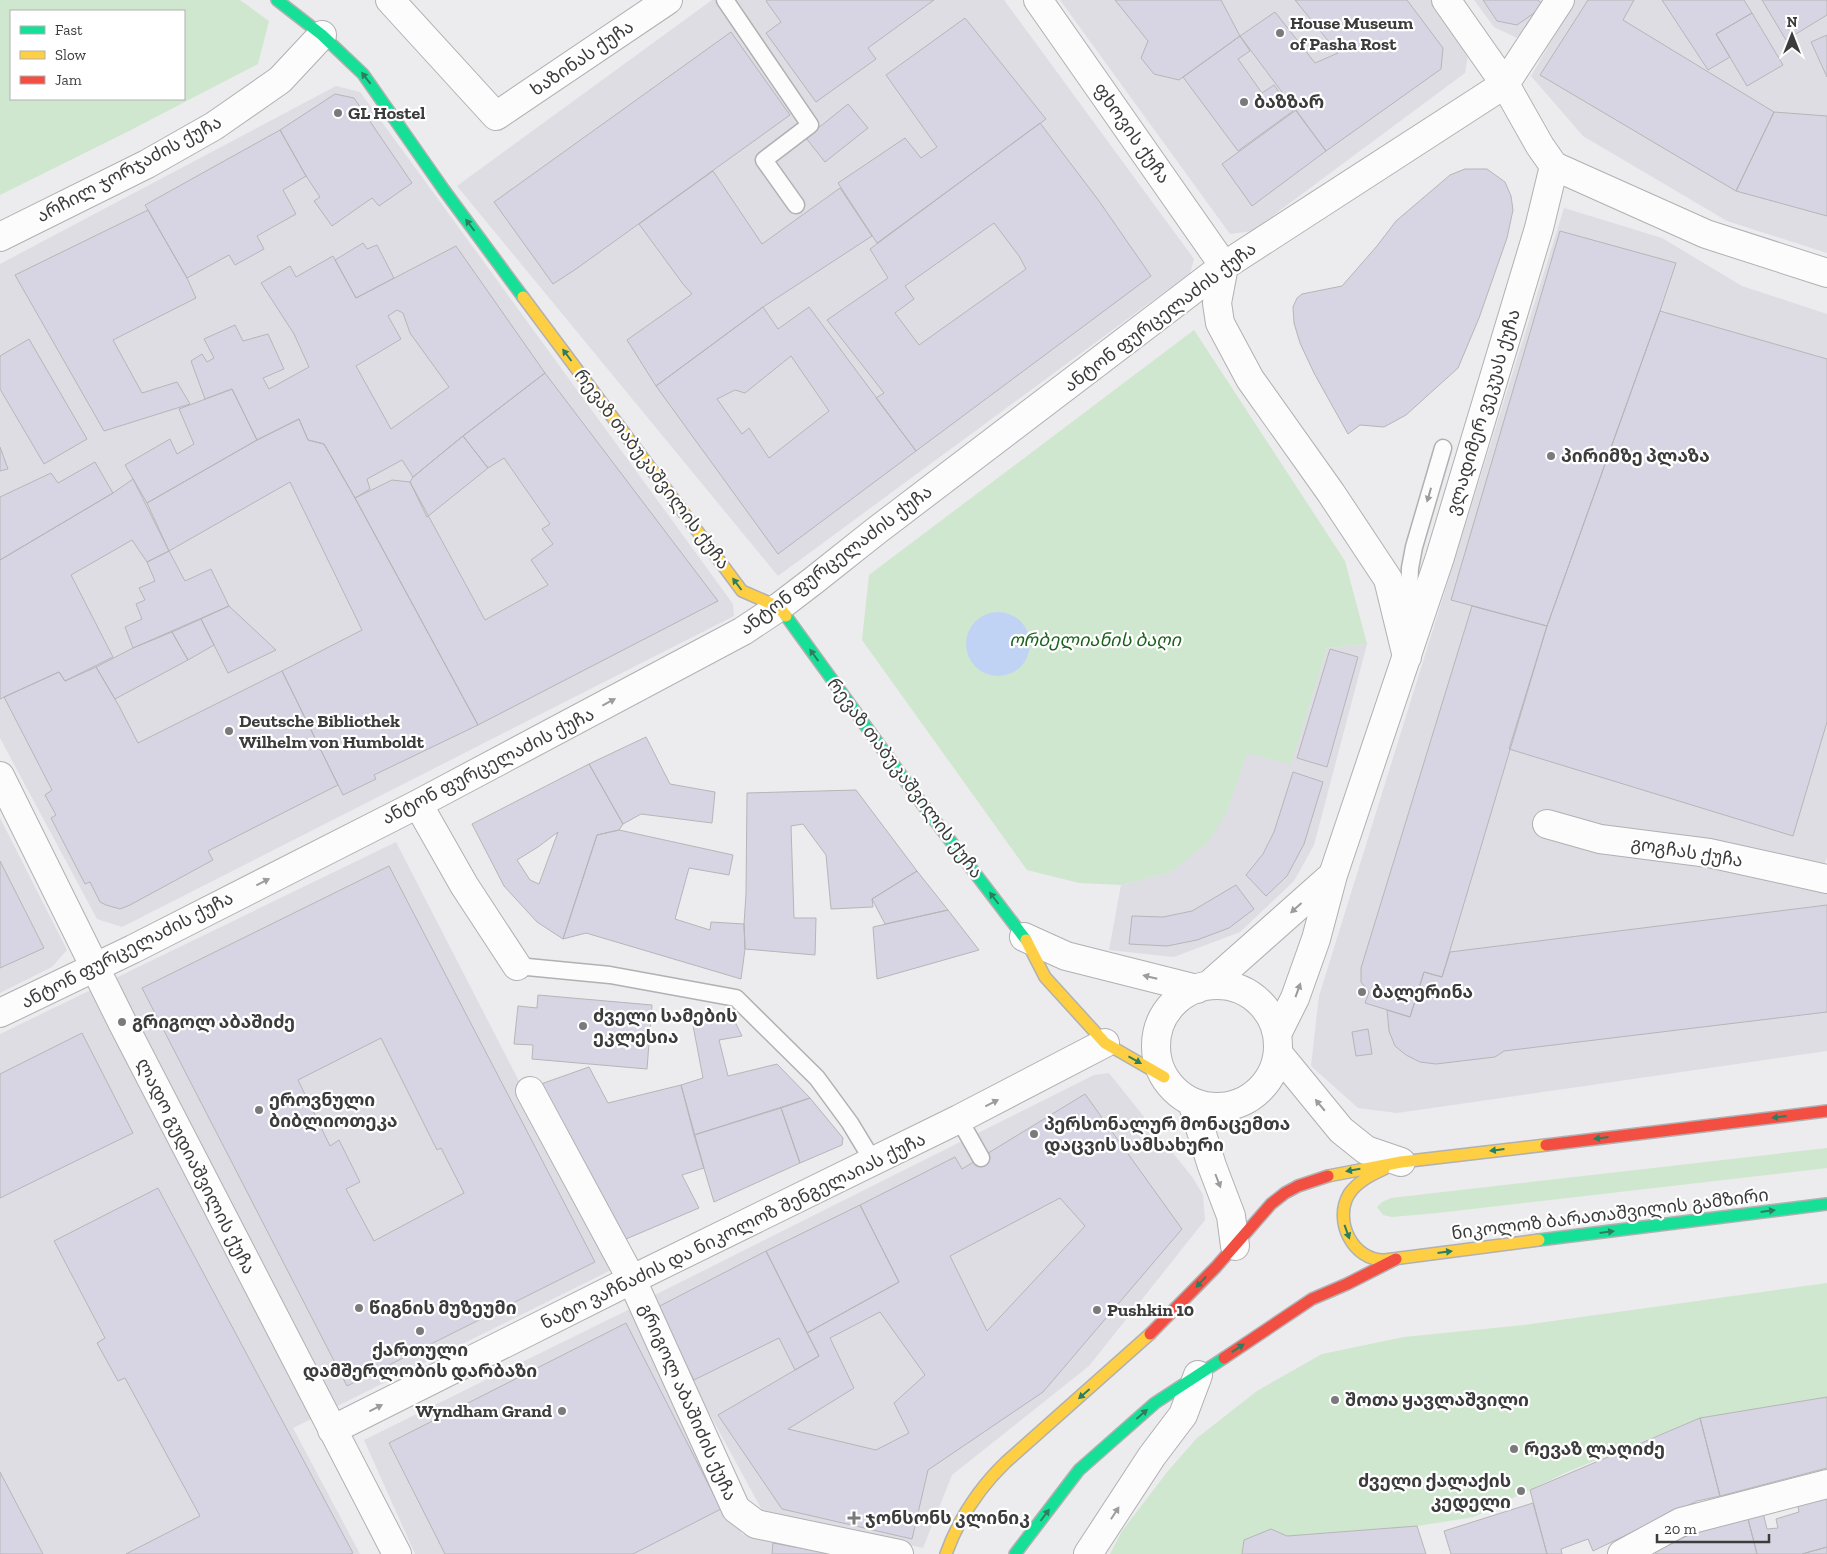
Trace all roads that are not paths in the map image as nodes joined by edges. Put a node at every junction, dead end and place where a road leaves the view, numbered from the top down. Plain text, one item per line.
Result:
1 (390, 0) edge
2 (668, 0) edge
3 (725, 0) edge
4 (1038, 0) edge
5 (1446, 0) edge
6 (1560, 0) edge
7 (291, 3) edge
8 (322, 35) junction
9 (1505, 84) junction
10 (1554, 166) junction
11 (796, 204) dead end
12 (0, 237) edge
13 (1224, 266) junction
14 (1827, 272) edge
15 (1443, 448) dead end
16 (779, 607) junction
17 (1407, 657) junction
18 (0, 776) edge
19 (418, 804) junction
20 (1547, 824) dead end
21 (1332, 875) junction
22 (1827, 879) edge
23 (1024, 937) junction
24 (517, 966) joint
25 (95, 967) junction
26 (1203, 987) junction
27 (0, 1013) edge
28 (1105, 1044) junction
29 (1278, 1044) junction
30 (1164, 1077) junction
31 (530, 1091) dead end
32 (1192, 1102) junction
33 (1827, 1112) edge
34 (959, 1119) junction
35 (981, 1158) dead end
36 (873, 1161) junction
37 (1401, 1162) junction
38 (1827, 1204) edge
39 (1235, 1246) junction
40 (1397, 1258) junction
41 (632, 1280) junction
42 (1198, 1374) junction
43 (332, 1430) junction
44 (1827, 1484) edge
45 (397, 1554) edge
46 (899, 1554) edge
47 (946, 1554) edge
48 (1015, 1554) edge
49 (1088, 1554) edge
50 (1622, 1554) edge

1 - 2 street, ხაზინას ქუჩა
3 - 11 lane
4 - 13 street, ფხოვის ქუჩა
5 - 9 street
6 - 9 street, ანტონ ფურცელაძის ქუჩა
7 - 8 main road, რევაზ თაბუკაშვილის ქუჩა
8 - 12 street, არჩილ ჯორჯაძის ქუჩა
16 -> 8 main road, რევაზ თაბუკაშვილის ქუჩა
9 - 10 street
9 - 13 street, ანტონ ფურცელაძის ქუჩა
10 - 14 street
10 - 17 street, ვლადიმერ ვეკუას ქუჩა
13 - 16 street, ანტონ ფურცელაძის ქუჩა
13 - 17 street
15 -> 17 lane
19 -> 16 street, ანტონ ფურცელაძის ქუჩა
23 -> 16 main road, რევაზ თაბუკაშვილის ქუჩა
17 - 21 street, ვლადიმერ ვეკუას ქუჩა
18 - 25 street, ლადო გუდიაშვილის ქუჩა
19 - 24 street
25 -> 19 street, ანტონ ფურცელაძის ქუჩა
20 - 22 street, გოგჩას ქუჩა
21 -> 26 street, ვლადიმერ ვეკუას ქუჩა
29 -> 21 street, ვლადიმერ ვეკუას ქუჩა
26 -> 23 street, რევაზ თაბუკაშვილის ქუჩა
23 - 28 main road, რევაზ თაბუკაშვილის ქუჩა
24 - 36 lane
25 - 27 street, ანტონ ფურცელაძის ქუჩა
25 - 43 street, ლადო გუდიაშვილის ქუჩა
26 - 29 street
26 - 30 street
28 -> 30 main road, რევაზ თაბუკაშვილის ქუჩა
34 -> 28 street, ნატო ვაჩნაძის და ნიკოლოზ შენგელაიას ქუჩა
29 - 32 street
37 -> 29 street
30 - 32 street
31 - 41 street, გრიგოლ აბაშიძის ქუჩა
32 -> 39 street
33 -> 37 main road
34 - 35 lane
34 - 36 street, ნატო ვაჩნაძის და ნიკოლოზ შენგელაიას ქუჩა
36 - 41 street, ნატო ვაჩნაძის და ნიკოლოზ შენგელაიას ქუჩა
37 -> 39 main road
37 -> 40 main road
40 -> 38 main road, ნიკოლოზ ბარათაშვილის გამზირი
39 -> 47 main road
42 -> 40 main road
43 -> 41 street, ნატო ვაჩნაძის და ნიკოლოზ შენგელაიას ქუჩა
41 - 46 street, გრიგოლ აბაშიძის ქუჩა
48 -> 42 main road
49 -> 42 street
43 - 45 street, ლადო გუდიაშვილის ქუჩა
44 - 50 street

